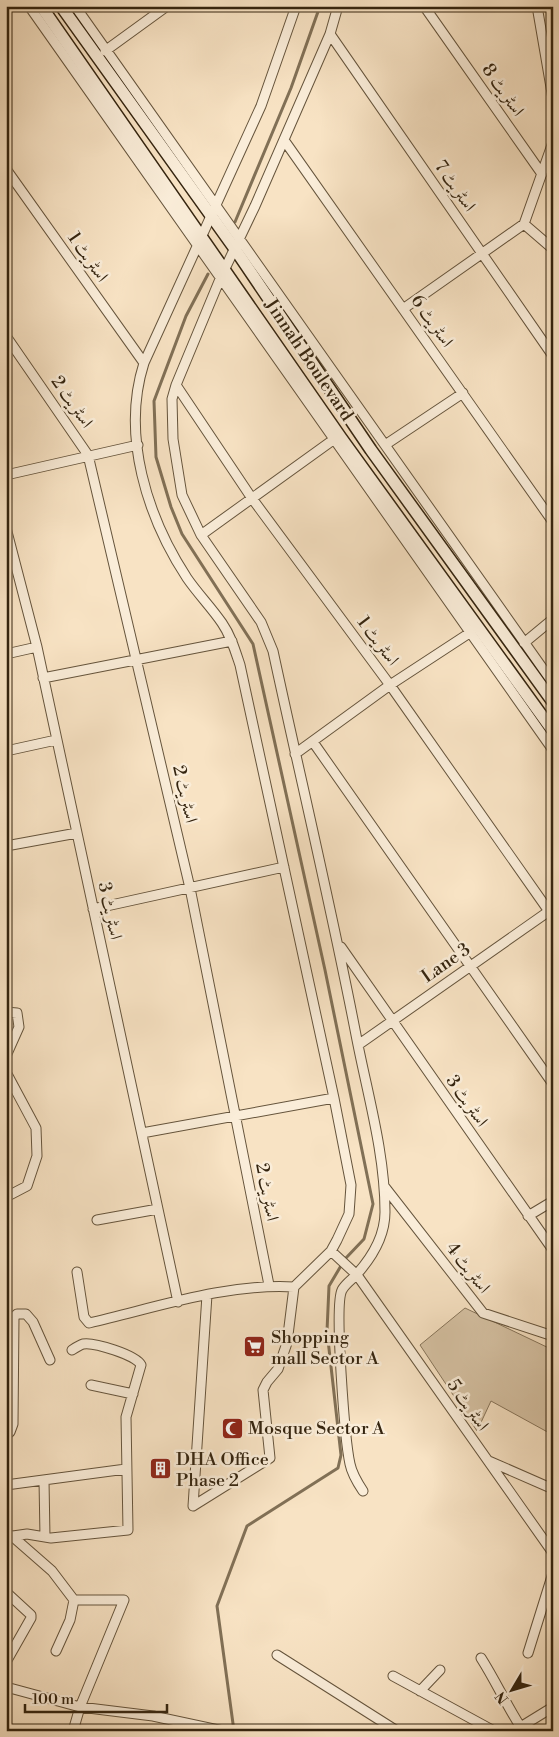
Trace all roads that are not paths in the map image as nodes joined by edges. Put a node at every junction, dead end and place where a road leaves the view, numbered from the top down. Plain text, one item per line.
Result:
1 (29, 6) edge
2 (41, 6) edge
3 (61, 6) edge
4 (75, 6) edge
5 (167, 6) edge
6 (296, 6) edge
7 (338, 6) edge
8 (424, 6) edge
9 (537, 6) edge
10 (330, 34) junction
11 (105, 51) junction
12 (553, 98) edge
13 (284, 140) junction
14 (553, 142) edge
15 (6, 169) edge
16 (542, 174) junction
17 (214, 212) junction
18 (524, 224) junction
19 (200, 242) junction
20 (237, 244) junction
21 (553, 249) edge
22 (482, 254) junction
23 (223, 274) junction
24 (403, 309) junction
25 (6, 336) edge
26 (553, 356) edge
27 (144, 364) junction
28 (176, 385) junction
29 (462, 393) junction
30 (333, 440) junction
31 (138, 445) junction
32 (386, 446) junction
33 (88, 455) junction
34 (6, 475) edge
35 (251, 497) junction
36 (427, 505) junction
37 (416, 512) junction
38 (552, 520) edge
39 (399, 525) junction
40 (6, 528) edge
41 (201, 535) junction
42 (11, 557) edge
43 (553, 619) edge
44 (471, 632) junction
45 (232, 641) junction
46 (524, 643) junction
47 (37, 647) junction
48 (6, 654) edge
49 (137, 659) junction
50 (43, 678) junction
51 (553, 683) edge
52 (390, 685) junction
53 (553, 702) edge
54 (553, 731) edge
55 (56, 740) junction
56 (313, 742) junction
57 (553, 750) edge
58 (6, 751) edge
59 (295, 754) junction
60 (77, 833) junction
61 (6, 846) edge
62 (284, 867) junction
63 (190, 888) junction
64 (93, 909) junction
65 (551, 912) edge
66 (338, 944) junction
67 (470, 966) junction
68 (6, 1012) edge
69 (392, 1022) junction
70 (358, 1045) junction
71 (6, 1056) edge
72 (6, 1072) edge
73 (553, 1084) edge
74 (334, 1098) junction
75 (236, 1116) junction
76 (142, 1133) junction
77 (383, 1186) junction
78 (6, 1198) edge
79 (553, 1201) edge
80 (158, 1209) junction
81 (528, 1216) junction
82 (97, 1220) dead end
83 (553, 1250) edge
84 (333, 1253) junction
85 (77, 1272) dead end
86 (356, 1275) junction
87 (268, 1285) junction
88 (294, 1287) junction
89 (208, 1296) junction
90 (178, 1302) junction
91 (553, 1336) edge
92 (72, 1350) dead end
93 (50, 1360) dead end
94 (91, 1385) dead end
95 (133, 1394) junction
96 (6, 1435) edge
97 (488, 1461) junction
98 (126, 1469) junction
99 (44, 1480) junction
100 (6, 1485) edge
101 (553, 1489) edge
102 (363, 1491) dead end
103 (9, 1537) edge
104 (46, 1537) junction
105 (553, 1553) edge
106 (553, 1573) edge
107 (6, 1592) edge
108 (74, 1600) junction
109 (56, 1651) dead end
110 (528, 1653) dead end
111 (276, 1655) dead end
112 (481, 1658) dead end
113 (6, 1662) edge
114 (440, 1670) dead end
115 (393, 1676) dead end
116 (6, 1687) edge
117 (420, 1691) junction
118 (80, 1707) junction
119 (553, 1707) edge
120 (517, 1728) edge
121 (73, 1731) edge
122 (223, 1731) edge
123 (397, 1731) edge
124 (494, 1731) edge

1 - 19 street
2 - 19 street, Jinnah Boulevard
3 - 17 street, Jinnah Boulevard
4 - 11 street
5 - 11 street
6 - 17 street
7 - 10 street
8 - 16 street, اسٹریٹ 8
9 - 12 street
10 - 13 street
10 - 22 street, اسٹریٹ 7
11 - 17 street
13 - 20 street
13 - 24 street, اسٹریٹ 6
14 - 16 street
15 - 27 street, اسٹریٹ 1
16 - 18 street
17 - 19 street
17 - 20 street, Jinnah Boulevard
18 - 21 street
18 - 22 street
19 - 23 street, Jinnah Boulevard
19 - 27 street
20 - 23 street
20 - 32 street
20 - 37 street, Jinnah Boulevard
22 - 24 street
22 - 26 street, اسٹریٹ 7
23 - 28 street
23 - 30 street
23 - 39 street, Jinnah Boulevard
24 - 29 street, اسٹریٹ 6
25 - 33 street, اسٹریٹ 2
27 - 31 street
28 - 35 street, اسٹریٹ 1
28 - 41 street
29 - 32 street
29 - 38 street, اسٹریٹ 6
30 - 35 street
30 - 39 street
31 - 33 street
31 - 45 street
32 - 36 street
33 - 34 street
33 - 49 street, اسٹریٹ 2
35 - 41 street
35 - 52 street, اسٹریٹ 1
36 - 37 street
36 - 46 street
37 - 53 street, Jinnah Boulevard
39 - 44 street
39 - 54 street, Jinnah Boulevard
40 - 42 street, اسٹریٹ 3
41 - 59 street
42 - 47 street, اسٹریٹ 3
43 - 46 street
44 - 52 street
44 - 57 street
45 - 49 street
45 - 62 street
46 - 51 street
47 - 48 street
47 - 50 street, اسٹریٹ 3
49 - 50 street
49 - 63 street, اسٹریٹ 2
50 - 55 street, اسٹریٹ 3
52 - 56 street
52 - 65 street, اسٹریٹ 1
55 - 58 street
55 - 60 street, اسٹریٹ 3
56 - 59 street
56 - 67 street
59 - 66 street
60 - 61 street
60 - 64 street, اسٹریٹ 3
62 - 63 street
62 - 74 street
63 - 64 street
63 - 75 street, اسٹریٹ 2
64 - 76 street, اسٹریٹ 3
65 - 67 street, Lane 3
66 - 69 street, اسٹریٹ 3
66 - 70 street
67 - 69 street, Lane 3
67 - 73 street
68 - 71 street
69 - 70 street, Lane 3
69 - 81 street, اسٹریٹ 3
70 - 77 street
72 - 78 street
74 - 75 street
74 - 84 street
75 - 76 street
75 - 87 street, اسٹریٹ 2
76 - 80 street, اسٹریٹ 3
77 - 86 street
77 - 91 street, اسٹریٹ 4
79 - 81 street
80 - 82 street
80 - 90 street, اسٹریٹ 3
81 - 83 street, اسٹریٹ 3
84 - 86 street, اسٹریٹ 5
84 - 88 street
85 - 90 street
86 - 97 street, اسٹریٹ 5
86 - 102 street
87 - 88 street
87 - 89 street
88 - 89 street
89 - 90 street
92 - 95 street
93 - 96 street
94 - 95 street
95 - 98 street
97 - 101 street
97 - 105 street, اسٹریٹ 5
98 - 99 street
98 - 104 street
99 - 100 street
99 - 104 street
103 - 104 street
103 - 108 street
106 - 110 street
107 - 113 street
108 - 109 street
108 - 118 street
111 - 123 street
112 - 120 street
114 - 117 street
115 - 117 street
116 - 118 street
117 - 124 street
118 - 121 street
118 - 122 street
119 - 120 street

